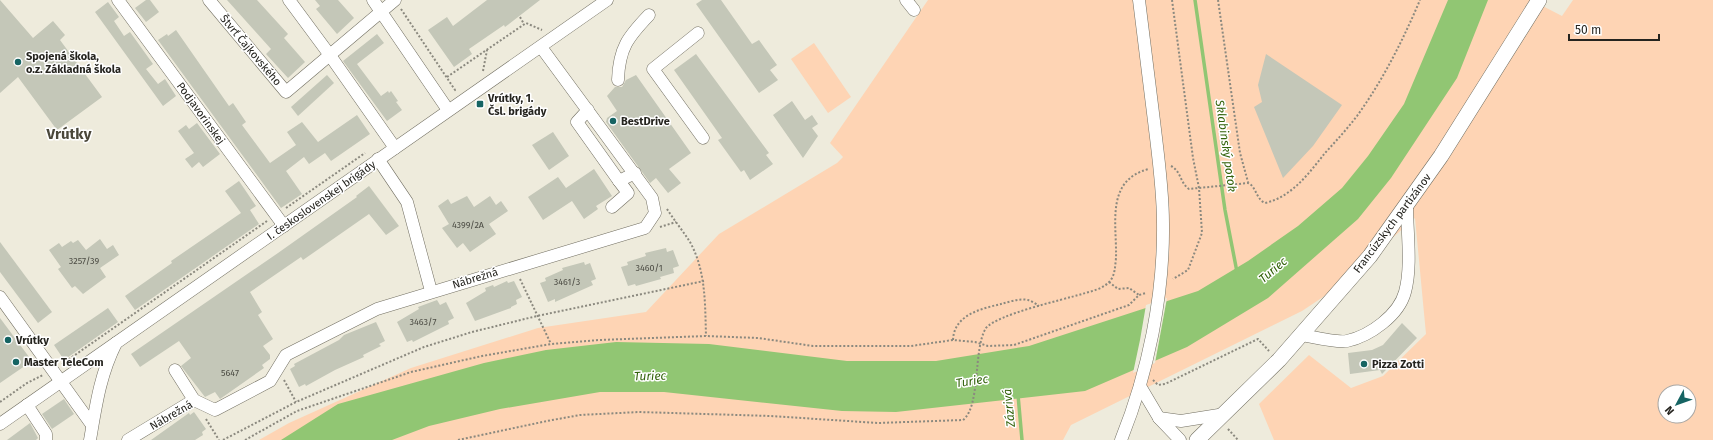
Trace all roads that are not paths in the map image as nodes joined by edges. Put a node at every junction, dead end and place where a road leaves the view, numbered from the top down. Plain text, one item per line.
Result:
1 (118, 0) edge
2 (209, 0) edge
3 (289, 0) edge
4 (373, 0) edge
5 (394, 0) edge
6 (607, 0) edge
7 (906, 0) edge
8 (1139, 0) edge
9 (1539, 0) edge
10 (914, 10) dead end
11 (380, 11) junction
12 (649, 15) dead end
13 (698, 33) dead end
14 (541, 47) junction
15 (330, 54) junction
16 (618, 80) dead end
17 (448, 110) junction
18 (588, 110) junction
19 (703, 138) dead end
20 (395, 148) junction
21 (378, 159) junction
22 (635, 173) junction
23 (619, 181) junction
24 (1407, 206) junction
25 (612, 207) dead end
26 (284, 226) junction
27 (431, 291) junction
28 (0, 297) edge
29 (1302, 335) junction
30 (118, 341) junction
31 (175, 370) dead end
32 (62, 381) junction
33 (1140, 386) junction
34 (194, 400) junction
35 (27, 405) junction
36 (1159, 418) junction
37 (1226, 421) junction
38 (0, 424) edge
39 (92, 425) junction
40 (46, 440) edge
41 (90, 440) edge
42 (128, 440) edge
43 (1121, 440) edge
44 (1180, 440) edge
45 (1197, 440) edge

1 - 26 street, Podjavorinskej
2 - 15 street, Štvrť Čajkovského
3 - 15 street
4 - 11 street
5 - 11 street, Štvrť Čajkovského
6 - 14 street, I. československej brigády
7 - 10 street
8 - 33 street
9 - 24 main road, Francúzskych partizánov
11 - 15 street, Štvrť Čajkovského
11 - 17 street
12 - 16 street
13 - 19 street
14 - 17 street, I. československej brigády
14 - 18 street, Nábrežná
15 - 20 street
17 - 20 street, I. československej brigády
18 - 22 street, Nábrežná
18 - 23 street
20 - 21 street, I. československej brigády
21 - 26 street, I. československej brigády
21 - 27 street
22 - 23 street
22 - 27 street, Nábrežná
23 - 25 street
24 - 29 main road, Francúzskych partizánov
24 - 29 street
26 - 30 street, I. československej brigády
27 - 34 street, Nábrežná
28 - 32 street
29 - 37 main road, Francúzskych partizánov
30 - 32 street, I. československej brigády
30 - 39 street
31 - 34 street
32 - 35 street, I. československej brigády
32 - 39 street
33 - 36 street
33 - 43 street
34 - 42 street, Nábrežná
35 - 38 street, I. československej brigády
35 - 40 street
36 - 37 street
36 - 44 street
37 - 45 main road, Francúzskych partizánov
39 - 41 street

